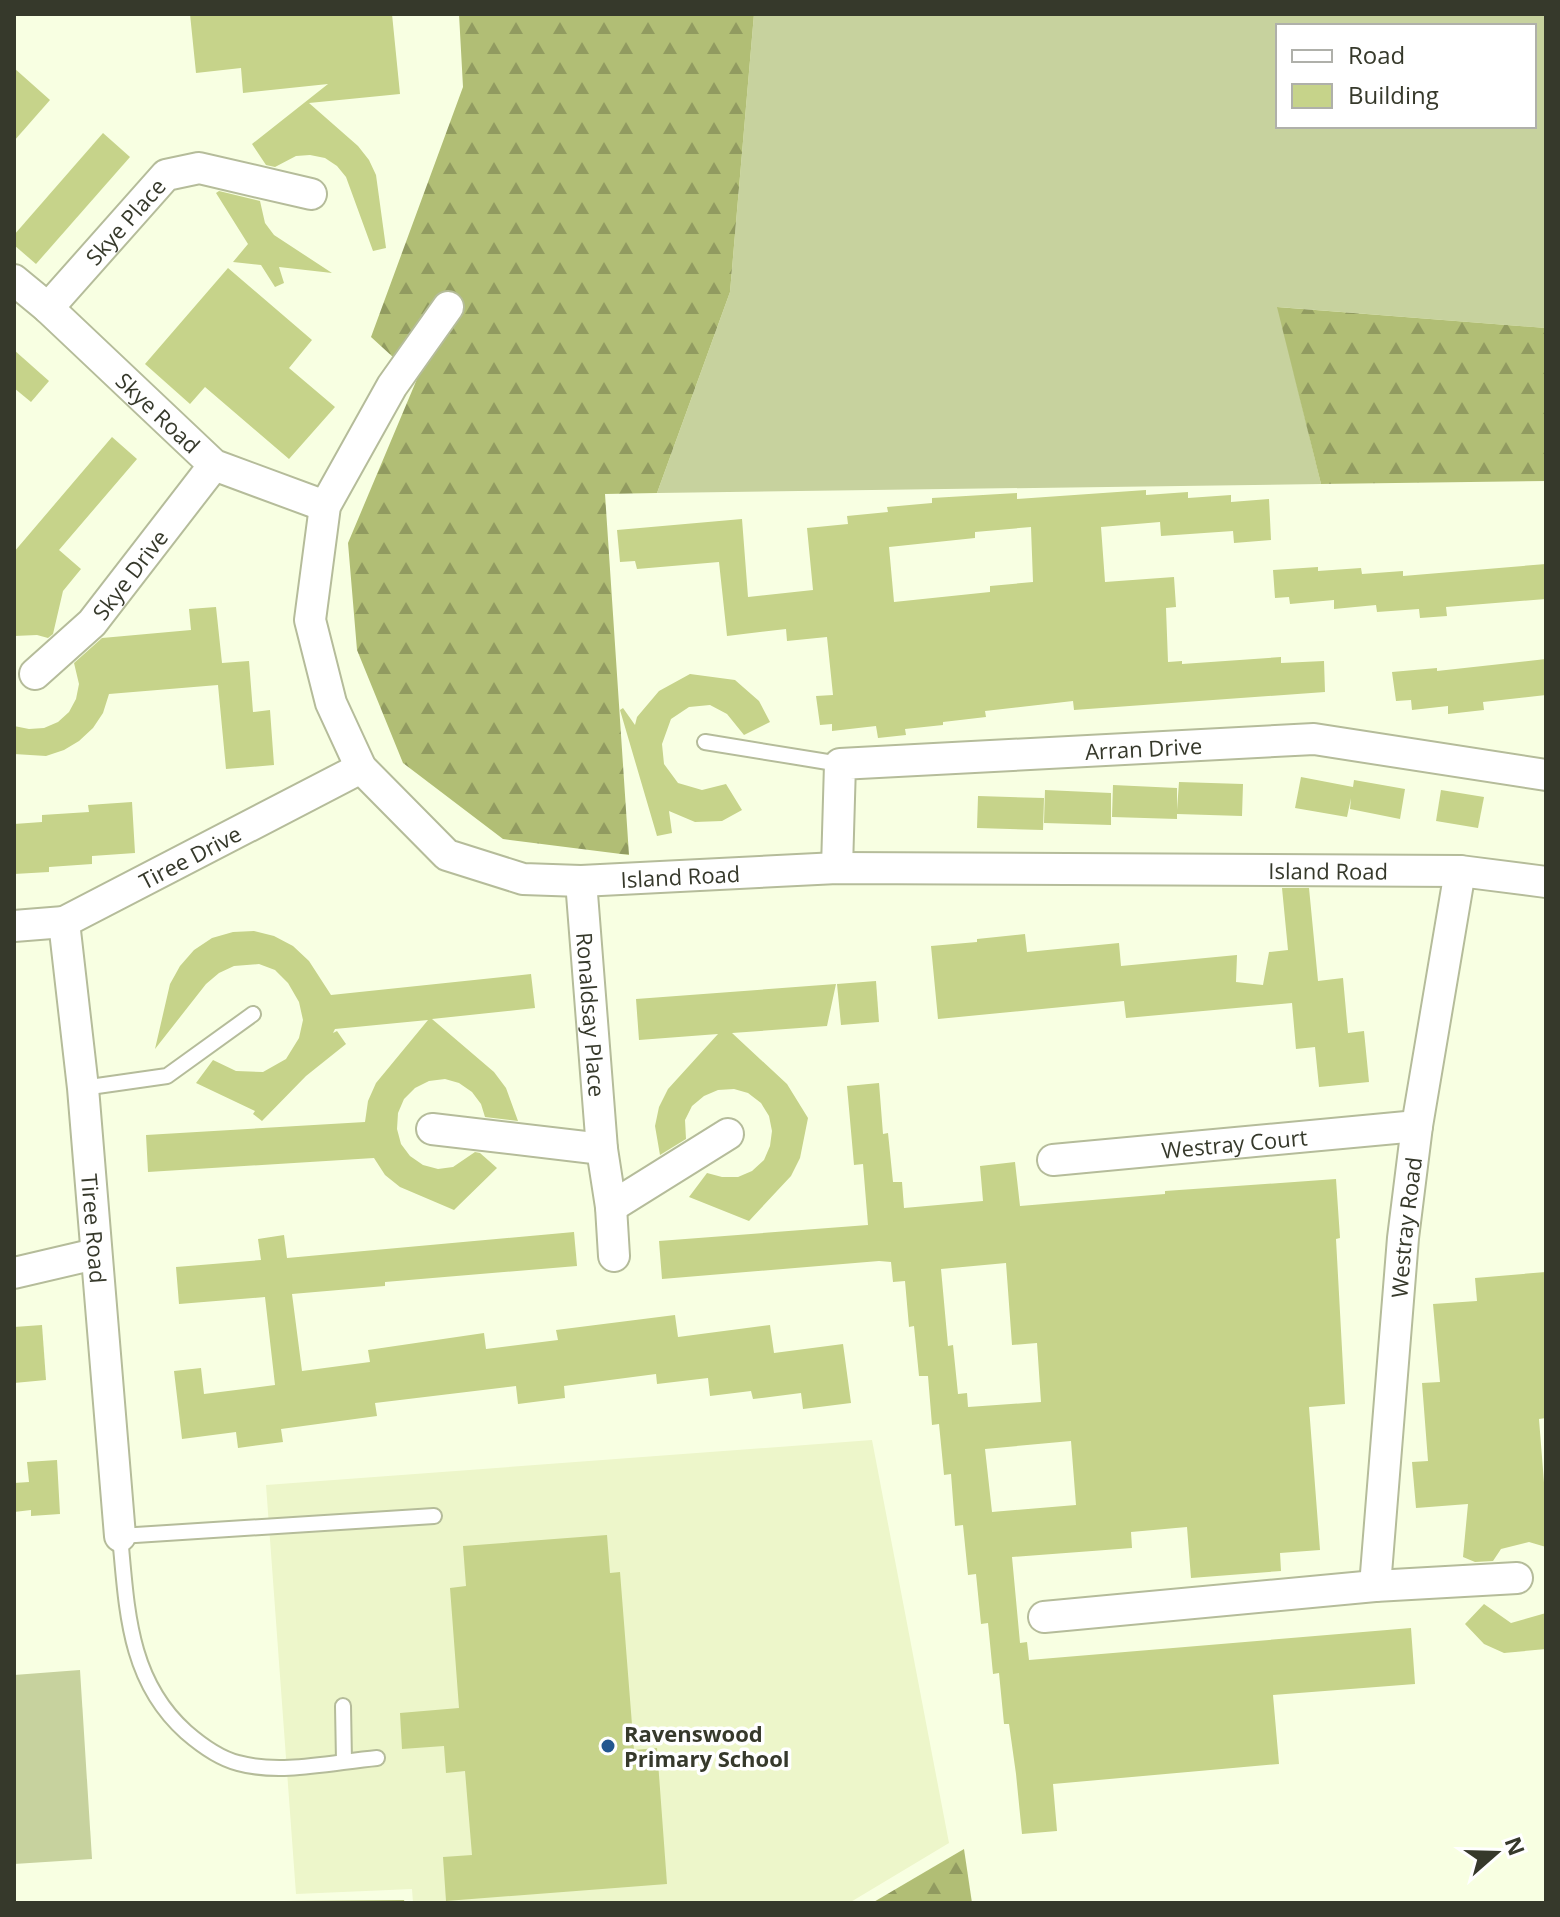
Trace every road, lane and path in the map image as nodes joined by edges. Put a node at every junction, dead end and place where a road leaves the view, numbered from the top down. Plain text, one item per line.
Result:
1 (311, 194) dead end
2 (14, 280) edge
3 (448, 307) dead end
4 (48, 308) junction
5 (214, 465) junction
6 (325, 506) junction
7 (35, 674) dead end
8 (705, 742) dead end
9 (840, 764) junction
10 (361, 768) junction
11 (1546, 775) edge
12 (837, 868) junction
13 (1460, 871) junction
14 (581, 881) junction
15 (1546, 882) edge
16 (64, 922) junction
17 (14, 926) edge
18 (253, 1014) dead end
19 (83, 1088) junction
20 (1417, 1126) junction
21 (432, 1129) dead end
22 (728, 1134) dead end
23 (602, 1149) junction
24 (1053, 1160) dead end
25 (611, 1207) junction
26 (95, 1254) junction
27 (614, 1256) dead end
28 (14, 1273) edge
29 (434, 1516) dead end
30 (120, 1536) junction
31 (1517, 1578) dead end
32 (1375, 1586) junction
33 (1044, 1617) dead end
34 (343, 1706) dead end
35 (377, 1758) dead end
36 (344, 1761) junction

1 - 4 street, Skye Place
2 - 4 street, Skye Road
3 - 6 street, Island Road
4 - 5 street, Skye Road
5 - 6 street, Skye Road
5 - 7 street, Skye Drive
6 - 10 street, Island Road
8 - 9 lane
9 - 11 street, Arran Drive
9 - 12 street
10 - 14 street, Island Road
10 - 16 street, Tiree Drive
12 - 13 street, Island Road
12 - 14 street, Island Road
13 - 15 street, Island Road
13 - 20 street, Westray Road
14 - 23 street, Ronaldsay Place
16 - 17 street, Tiree Drive
16 - 19 street, Tiree Road
18 - 19 lane
19 - 26 street, Tiree Road
20 - 24 street, Westray Court
20 - 32 street, Westray Road
21 - 23 street
22 - 25 street
23 - 25 street, Ronaldsay Place
25 - 27 street, Ronaldsay Place
26 - 28 street
26 - 30 street, Tiree Road
29 - 30 lane
30 - 36 lane
31 - 32 street
32 - 33 street
34 - 36 lane
35 - 36 lane

